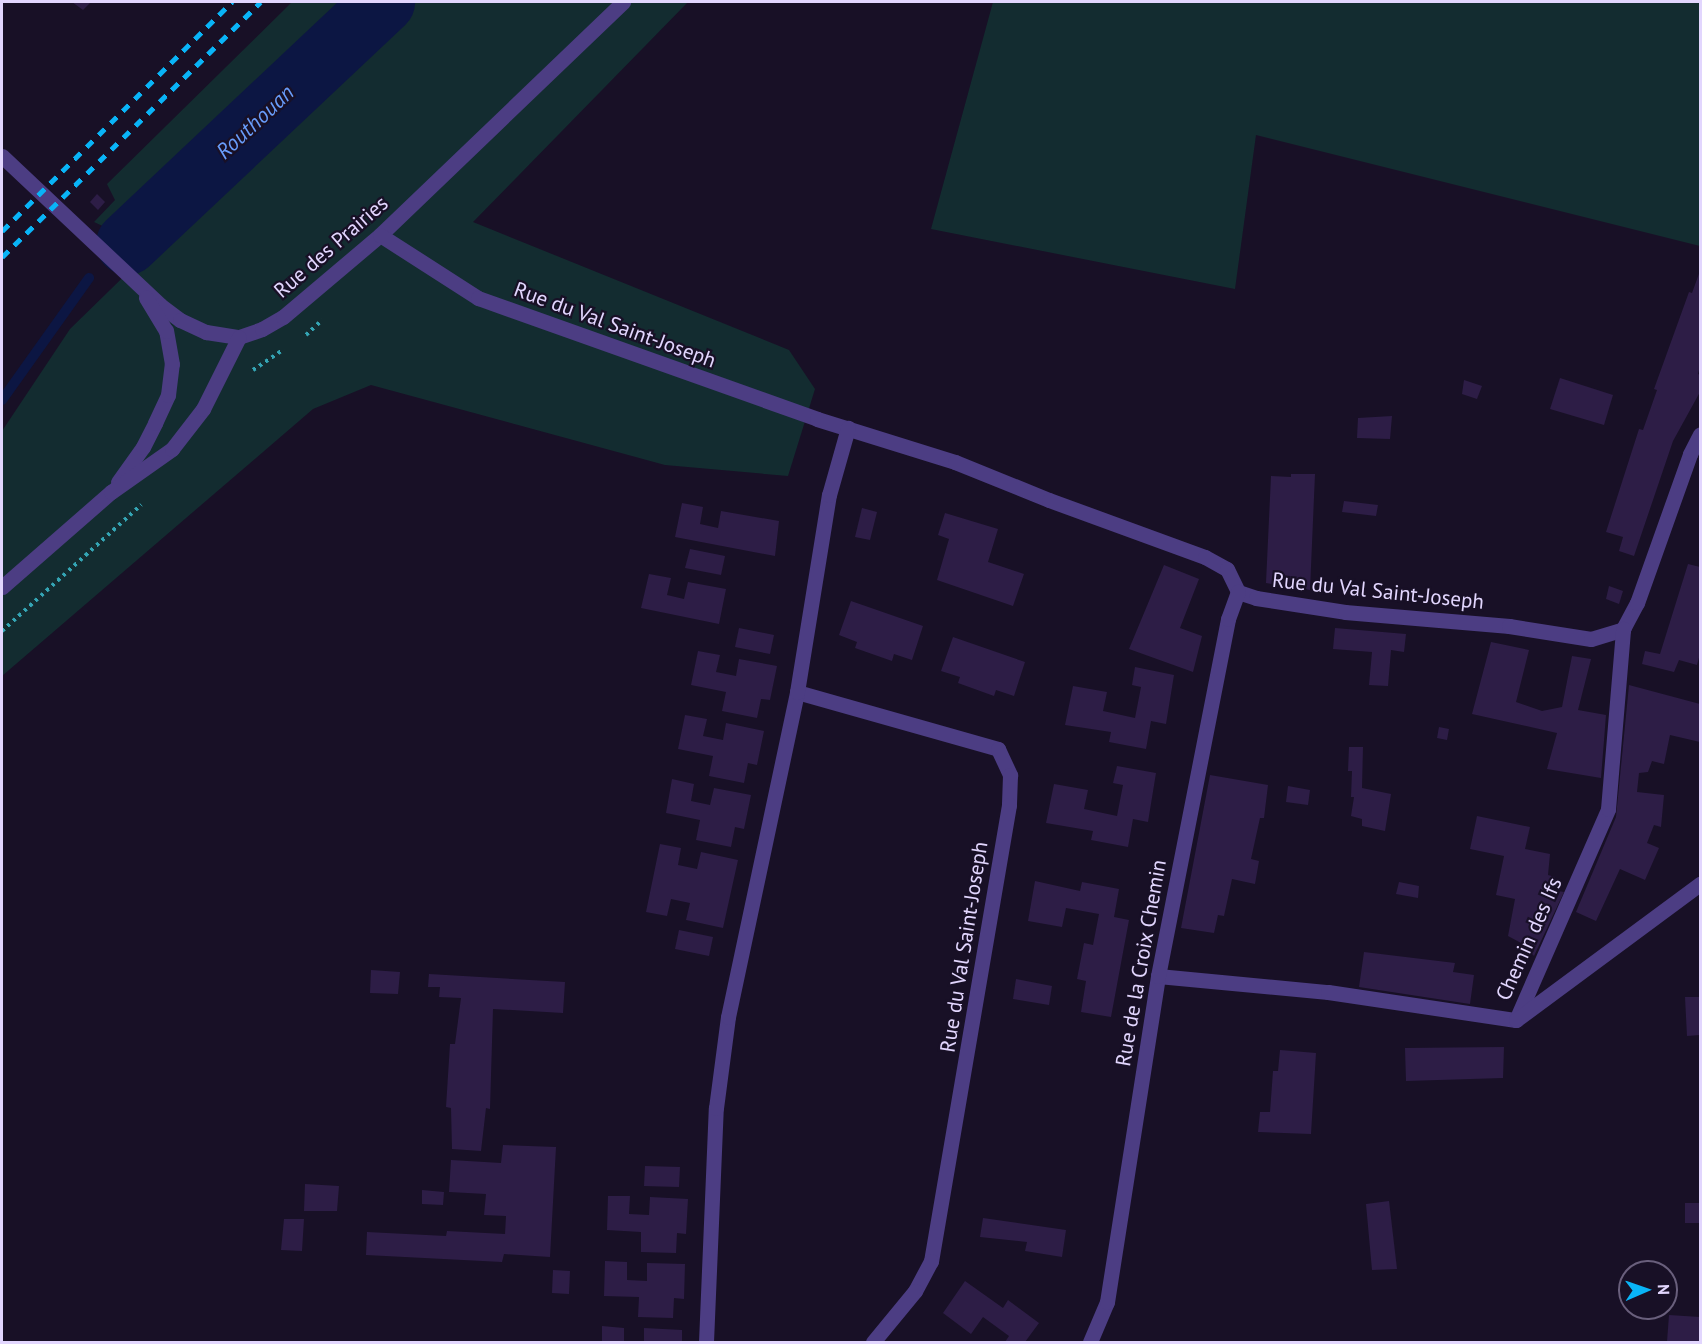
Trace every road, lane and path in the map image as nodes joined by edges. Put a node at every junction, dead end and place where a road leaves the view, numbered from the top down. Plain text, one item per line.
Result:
1 (623, 2) edge
2 (2, 156) edge
3 (380, 235) junction
4 (140, 289) junction
5 (239, 337) junction
6 (848, 428) junction
7 (1701, 434) edge
8 (111, 492) junction
9 (2, 587) edge
10 (1238, 592) junction
11 (1623, 629) junction
12 (796, 692) junction
13 (1701, 884) edge
14 (1158, 976) junction
15 (1516, 1020) junction
16 (706, 1342) edge
17 (873, 1342) edge
18 (1090, 1342) edge

1 - 3 street, Rue des Prairies
2 - 4 street, Rue des Prairies
3 - 5 street, Rue des Prairies
3 - 6 street, Rue du Val Saint-Joseph
4 - 5 street, Rue des Prairies
4 - 8 street
5 - 8 street
6 - 10 street, Rue du Val Saint-Joseph
6 - 12 street
7 - 11 street
8 - 9 street
10 - 11 street, Rue du Val Saint-Joseph
10 - 14 street, Rue de la Croix Chemin
11 - 15 street, Chemin des Ifs
12 - 16 street
12 - 17 street, Rue du Val Saint-Joseph
13 - 15 street
14 - 15 street, Chemin des Ifs
14 - 18 street, Rue de la Croix Chemin

